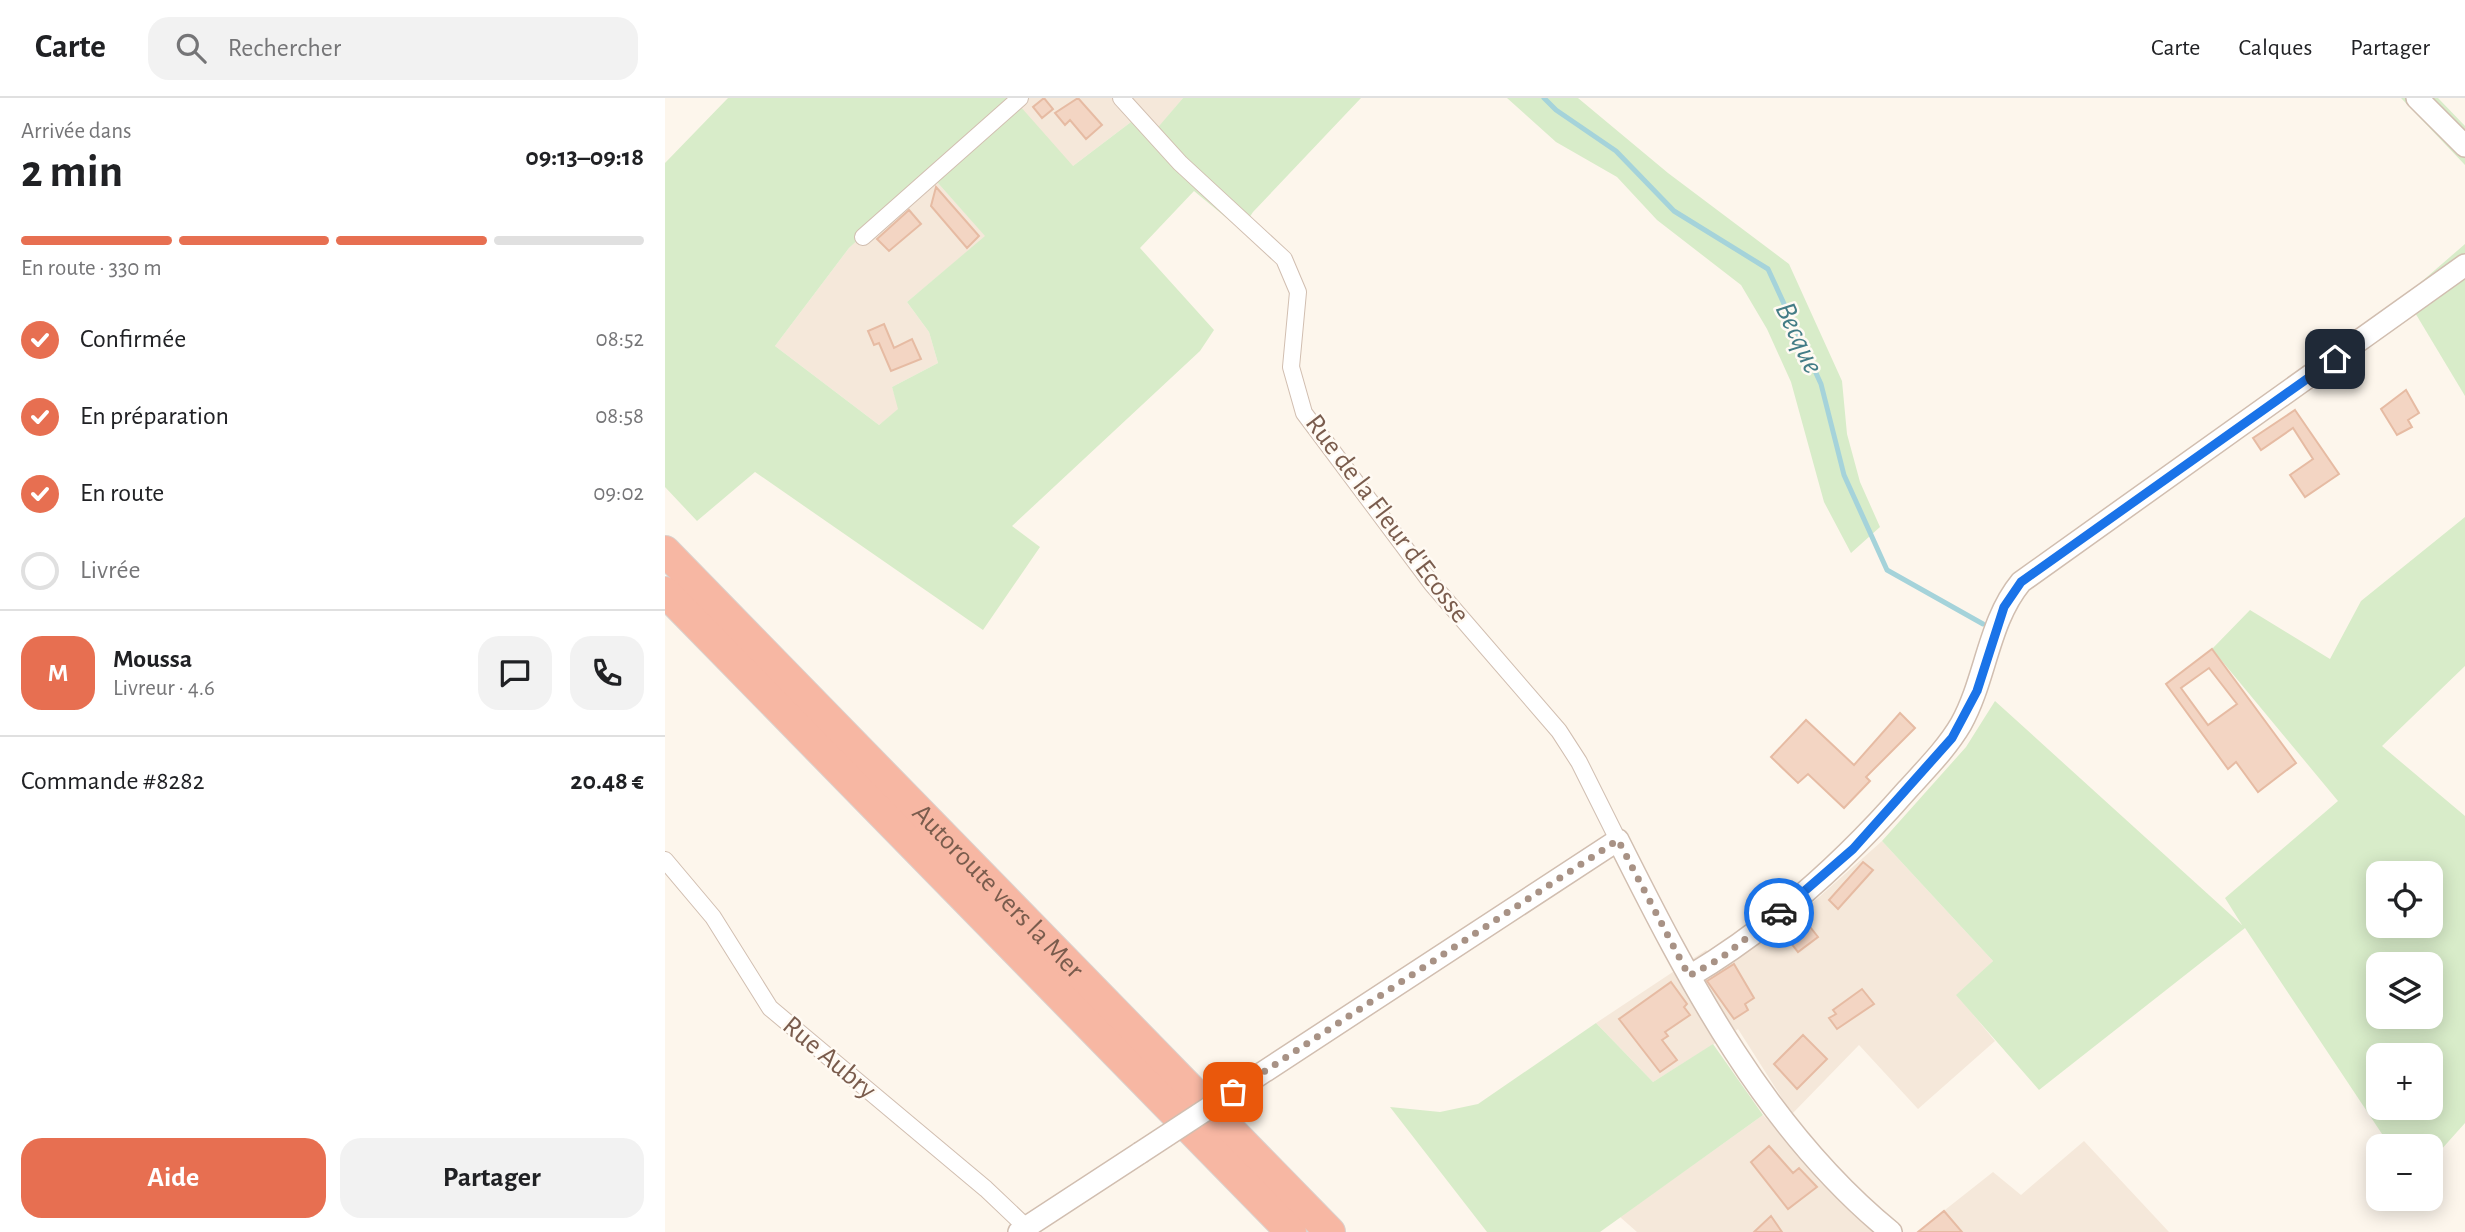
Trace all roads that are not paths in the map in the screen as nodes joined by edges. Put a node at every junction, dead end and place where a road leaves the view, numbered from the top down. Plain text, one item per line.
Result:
1 (1020, 98) edge
2 (1121, 98) edge
3 (2417, 98) edge
4 (2465, 146) edge
5 (863, 237) dead end
6 (2465, 265) edge
7 (665, 551) edge
8 (665, 592) edge
9 (1618, 840) junction
10 (665, 860) edge
11 (1689, 976) junction
12 (1023, 1230) edge
13 (1291, 1232) edge
14 (1331, 1232) edge
15 (1891, 1232) edge

1 - 5 street
2 - 9 street, Rue de la Fleur d'Ecosse
3 - 4 street
6 - 11 street
7 - 14 highway, Autoroute vers la Mer
8 - 13 highway
9 - 11 street
9 - 12 street, bridge
10 - 12 street, Rue Aubry
11 - 15 street

